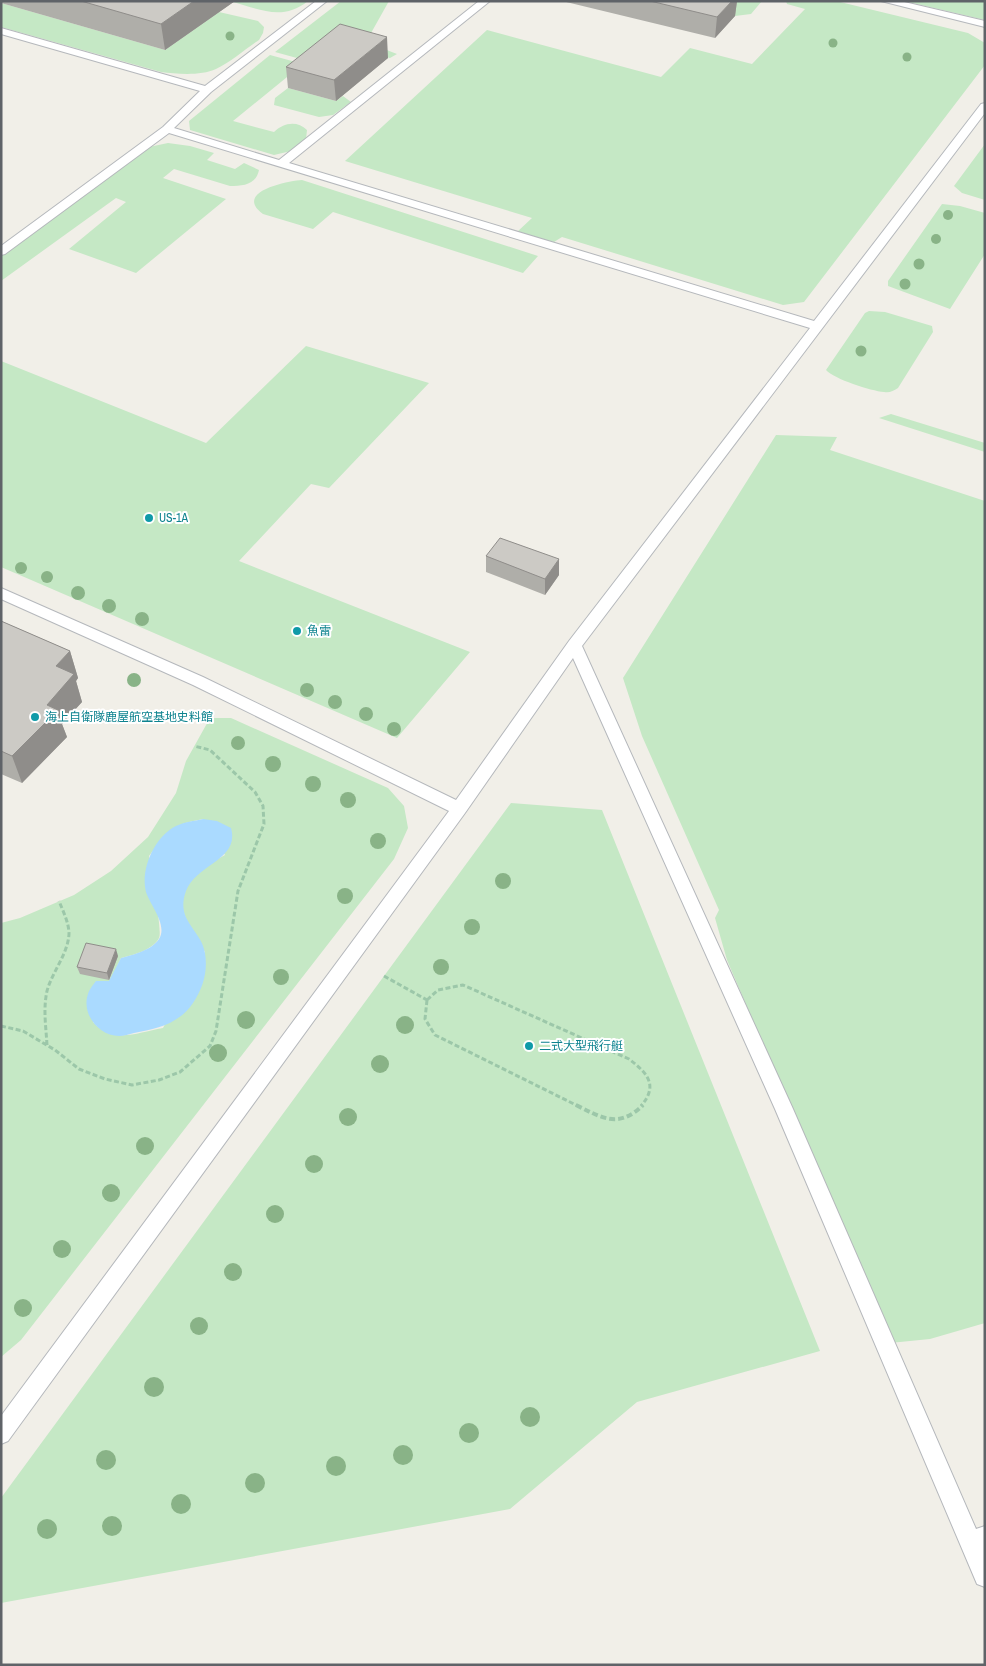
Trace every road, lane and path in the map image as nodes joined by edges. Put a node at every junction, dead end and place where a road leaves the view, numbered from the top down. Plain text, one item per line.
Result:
1 (322, 1) edge
2 (485, 1) edge
3 (886, 1) edge
4 (985, 24) edge
5 (1, 31) edge
6 (207, 90) junction
7 (985, 106) edge
8 (167, 129) junction
9 (281, 164) junction
10 (1, 252) edge
11 (818, 326) junction
12 (1, 593) edge
13 (574, 645) junction
14 (194, 746) dead end
15 (460, 809) junction
16 (59, 901) dead end
17 (384, 976) dead end
18 (427, 1000) junction
19 (1, 1026) edge
20 (47, 1045) junction
21 (1, 1434) edge
22 (977, 1539) edge
23 (985, 1576) edge

1 - 6 lane
2 - 9 lane
3 - 4 lane
5 - 6 lane
6 - 8 lane
7 - 11 lane
8 - 9 lane
8 - 10 lane
9 - 11 lane
11 - 13 lane
12 - 15 lane
13 - 15 lane
13 - 22 lane
14 - 20 path
15 - 21 lane
16 - 20 path
17 - 18 path
18 - 18 path
19 - 20 path
22 - 23 lane

